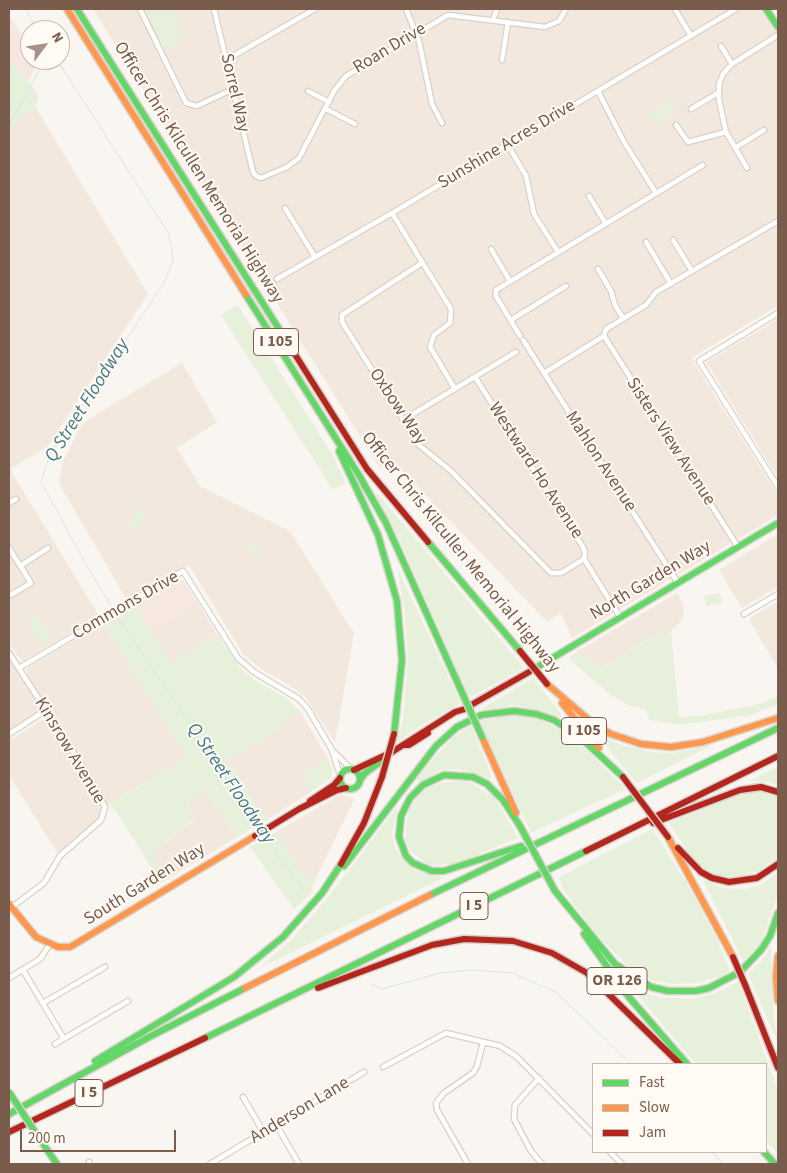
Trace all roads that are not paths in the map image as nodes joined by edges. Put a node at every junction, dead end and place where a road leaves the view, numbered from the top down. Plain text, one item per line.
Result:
1 (67, 9) edge
2 (77, 9) edge
3 (140, 9) edge
4 (214, 9) edge
5 (315, 9) edge
6 (406, 9) edge
7 (497, 9) edge
8 (566, 9) edge
9 (674, 9) edge
10 (736, 9) edge
11 (766, 9) edge
12 (494, 20) junction
13 (508, 22) junction
14 (778, 27) edge
15 (416, 34) junction
16 (778, 35) edge
17 (691, 36) junction
18 (722, 46) dead end
19 (226, 60) junction
20 (502, 60) dead end
21 (732, 64) junction
22 (233, 89) junction
23 (308, 91) dead end
24 (598, 91) junction
25 (718, 93) junction
26 (329, 102) junction
27 (326, 109) junction
28 (691, 109) dead end
29 (442, 123) dead end
30 (355, 124) dead end
31 (676, 125) dead end
32 (764, 130) dead end
33 (726, 132) junction
34 (508, 144) junction
35 (735, 148) junction
36 (704, 165) dead end
37 (747, 168) dead end
38 (256, 176) joint
39 (656, 193) junction
40 (589, 196) dead end
41 (285, 208) dead end
42 (392, 213) junction
43 (778, 221) edge
44 (606, 224) junction
45 (673, 240) dead end
46 (646, 242) dead end
47 (491, 249) dead end
48 (558, 252) junction
49 (315, 257) junction
50 (422, 263) junction
51 (598, 268) dead end
52 (692, 271) junction
53 (276, 279) dead end
54 (510, 281) junction
55 (671, 284) junction
56 (566, 286) dead end
57 (778, 313) edge
58 (623, 318) junction
59 (511, 320) junction
60 (604, 336) junction
61 (516, 352) dead end
62 (544, 373) junction
63 (475, 377) junction
64 (455, 388) junction
65 (320, 413) junction
66 (403, 420) junction
67 (778, 487) edge
68 (16, 499) dead end
69 (9, 503) edge
70 (778, 523) edge
71 (738, 547) junction
72 (9, 548) edge
73 (48, 548) dead end
74 (584, 559) junction
75 (20, 566) junction
76 (678, 583) junction
77 (778, 594) edge
78 (9, 596) edge
79 (744, 614) dead end
80 (620, 617) junction
81 (9, 653) edge
82 (539, 666) dead end
83 (19, 668) junction
84 (529, 672) dead end
85 (547, 684) junction
86 (471, 705) dead end
87 (46, 710) junction
88 (778, 718) edge
89 (778, 728) edge
90 (9, 734) edge
91 (404, 745) junction
92 (332, 750) junction
93 (392, 752) junction
94 (778, 756) edge
95 (352, 769) junction
96 (340, 776) junction
97 (622, 777) junction
98 (360, 780) junction
99 (346, 788) junction
100 (778, 792) edge
101 (304, 806) junction
102 (520, 826) junction
103 (558, 832) junction
104 (668, 837) junction
105 (609, 840) junction
106 (778, 864) edge
107 (555, 891) junction
108 (322, 893) junction
109 (10, 906) edge
110 (778, 913) edge
111 (50, 944) junction
112 (778, 956) edge
113 (106, 966) dead end
114 (23, 970) junction
115 (9, 978) edge
116 (283, 1000) junction
117 (128, 1001) dead end
118 (778, 1001) edge
119 (43, 1003) junction
120 (64, 1039) junction
121 (483, 1043) junction
122 (55, 1044) dead end
123 (679, 1063) edge
124 (686, 1063) edge
125 (383, 1067) dead end
126 (778, 1068) edge
127 (364, 1072) dead end
128 (78, 1075) junction
129 (539, 1078) junction
130 (9, 1092) edge
131 (243, 1097) dead end
132 (9, 1114) edge
133 (277, 1126) junction
134 (9, 1132) edge
135 (264, 1133) junction
136 (592, 1133) edge
137 (611, 1153) edge
138 (765, 1153) edge
139 (214, 1163) edge
140 (57, 1164) edge
141 (299, 1164) edge
142 (467, 1164) edge
143 (542, 1164) edge
144 (622, 1164) edge
145 (775, 1164) edge

1 - 65 main road, Officer Chris Kilcullen Memorial Highway / I 105
2 - 85 main road, Officer Chris Kilcullen Memorial Highway / I 105, bridge
3 - 22 street
4 - 19 street, Sorrel Way
5 - 19 street
6 - 15 street
7 - 12 street
8 - 13 street, Roan Drive
9 - 17 street
10 - 17 street, Sunshine Acres Drive
11 - 14 main road
12 - 13 street, Roan Drive
12 - 15 street, Roan Drive
13 - 20 street
15 - 26 street, Roan Drive
15 - 29 street
16 - 21 street
17 - 24 street, Sunshine Acres Drive
18 - 21 street
19 - 22 street, Sorrel Way
21 - 25 street
22 - 38 street, Sorrel Way
23 - 26 street
24 - 34 street, Sunshine Acres Drive
24 - 39 street
25 - 28 street
25 - 33 street
26 - 27 street, Roan Drive
27 - 30 street
27 - 38 street, Roan Drive
31 - 33 street
32 - 35 street
33 - 35 street
34 - 42 street, Sunshine Acres Drive
34 - 48 street
35 - 37 street
36 - 39 street
39 - 44 street
40 - 44 street
41 - 49 street
42 - 49 street, Sunshine Acres Drive
42 - 50 street
43 - 52 street
44 - 48 street
45 - 52 street
46 - 55 street
47 - 54 street
48 - 54 street
49 - 53 street, Sunshine Acres Drive
50 - 64 street
50 - 66 street, Oxbow Way
51 - 58 street
52 - 55 street
54 - 59 street, Mahlon Avenue
55 - 58 street
56 - 59 street
57 - 67 street
58 - 60 street
59 - 62 street, Mahlon Avenue
60 - 62 street
60 - 71 street, Sisters View Avenue
61 - 63 street
62 - 76 street, Mahlon Avenue
63 - 64 street
63 - 74 street, Westward Ho Avenue
64 - 66 street
65 - 102 main road, Officer Chris Kilcullen Memorial Highway / I 105, bridge
65 - 108 main road, bridge
66 - 74 street, Oxbow Way
68 - 69 street
70 - 71 main road, North Garden Way
71 - 76 main road, North Garden Way
72 - 75 street
73 - 75 street
74 - 80 street, Westward Ho Avenue
75 - 78 street
76 - 80 main road, North Garden Way
77 - 79 street
80 - 82 main road, North Garden Way
81 - 83 street, Kinsrow Avenue
83 - 87 street, Kinsrow Avenue
83 - 92 street, Commons Drive
84 - 86 main road
85 - 88 main road
85 - 97 main road, Officer Chris Kilcullen Memorial Highway / I 105
87 - 90 street
87 - 109 street, Kinsrow Avenue
89 - 103 main road, I 5
91 - 91 main road, South Garden Way
91 - 93 main road, South Garden Way
92 - 95 street, Commons Drive
92 - 96 street, Commons Drive
93 - 95 main road, South Garden Way
93 - 98 main road
94 - 105 main road, I 5
95 - 96 main road, South Garden Way
95 - 98 main road
96 - 99 main road
96 - 101 main road, South Garden Way
97 - 104 main road, Officer Chris Kilcullen Memorial Highway / I 105, bridge
97 - 108 main road
98 - 99 main road, South Garden Way
99 - 101 main road, South Garden Way
100 - 105 main road
101 - 111 main road, South Garden Way
102 - 103 main road
102 - 107 main road, Officer Chris Kilcullen Memorial Highway / I 105, bridge
103 - 128 main road, I 5
104 - 106 main road
104 - 126 main road, Officer Chris Kilcullen Memorial Highway, bridge
105 - 116 main road, I 5
107 - 110 main road
107 - 124 main road, Officer Chris Kilcullen Memorial Highway / OR 126
108 - 128 main road
109 - 111 main road
111 - 114 street
112 - 118 main road
113 - 119 street
114 - 115 street
114 - 119 street
116 - 123 main road
116 - 134 main road, I 5
117 - 120 street
119 - 120 street
120 - 122 street
121 - 125 street
121 - 129 street
121 - 142 street
127 - 133 street, Anderson Lane
128 - 132 main road, I 5
129 - 136 street
129 - 143 street
130 - 140 main road, bridge
131 - 135 street
133 - 135 street, Anderson Lane
133 - 141 street
135 - 139 street, Anderson Lane
137 - 144 street
138 - 145 main road

